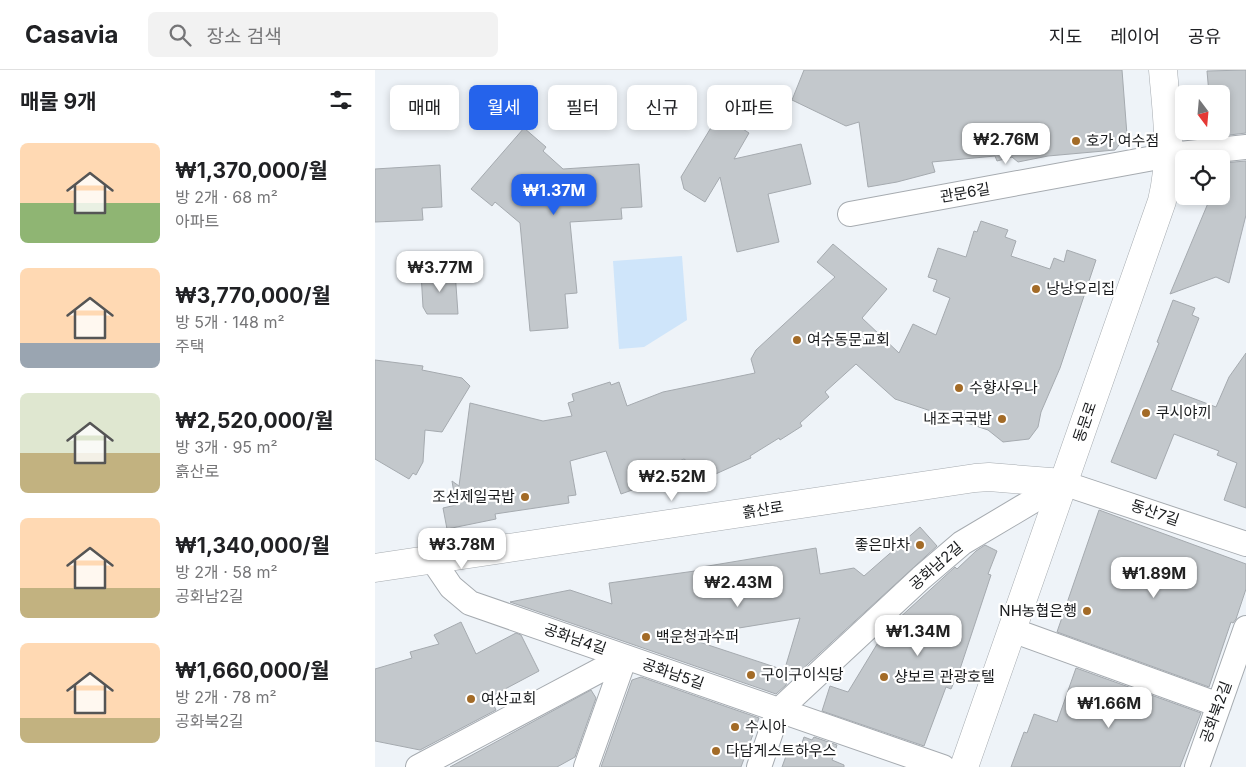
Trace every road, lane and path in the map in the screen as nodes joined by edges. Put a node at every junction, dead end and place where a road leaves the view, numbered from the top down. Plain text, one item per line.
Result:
1 (1163, 70) edge
2 (1246, 147) edge
3 (1170, 155) junction
4 (850, 214) dead end
5 (1063, 482) junction
6 (1246, 544) edge
7 (432, 559) junction
8 (375, 568) edge
9 (1246, 628) edge
10 (1012, 630) junction
11 (625, 657) junction
12 (1219, 705) junction
13 (778, 711) junction
14 (418, 767) edge
15 (586, 767) edge
16 (759, 767) edge
17 (943, 767) edge
18 (964, 767) edge
19 (1197, 767) edge

1 - 3 street, 동문로
2 - 3 street, 관문6길
3 - 4 street, 관문6길
3 - 5 street, 동문로
5 - 6 street, 동산7길
5 - 7 street, 흙산로
5 - 10 street, 동문로
5 - 13 street, 공화남2길
7 - 8 street, 흙산로
7 - 11 street, 공화남4길
9 - 12 street, 공화북2길
10 - 12 street
10 - 18 street, 동문로
11 - 13 street, 공화남5길
11 - 14 street, 공화남5길
11 - 15 street, 공화남4길
12 - 19 street, 공화북2길
13 - 16 street, 공화남2길
13 - 17 street, 공화남5길

